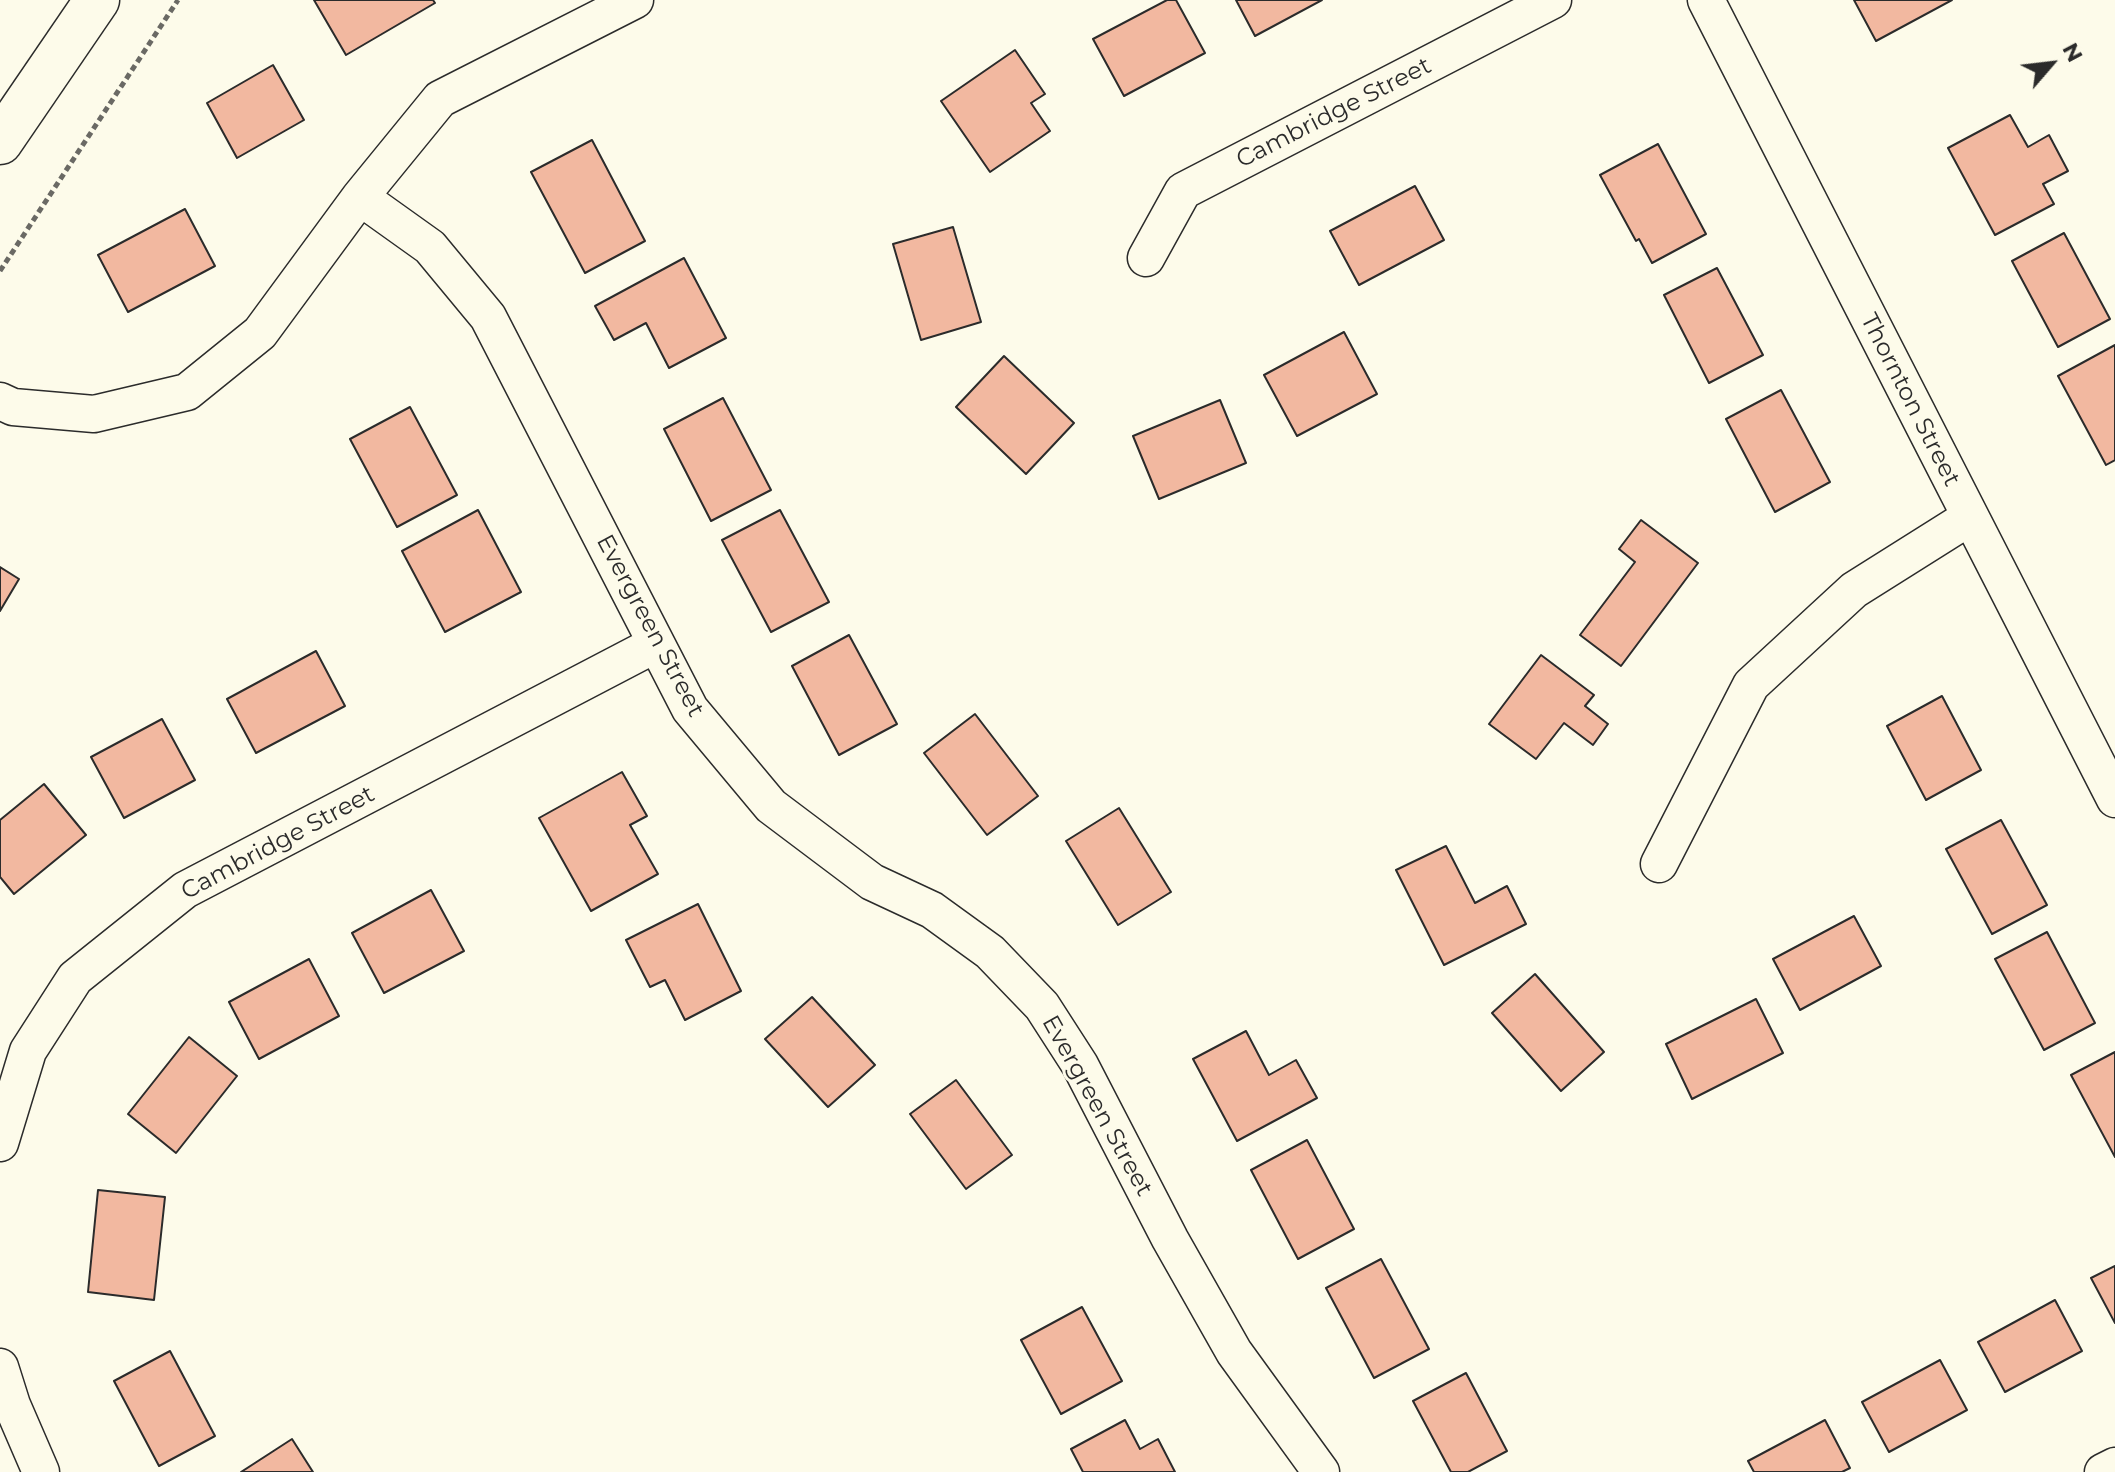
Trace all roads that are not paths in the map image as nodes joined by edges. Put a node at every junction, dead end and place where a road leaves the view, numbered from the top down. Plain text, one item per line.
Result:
1 (97, 0) edge
2 (635, 0) edge
3 (1553, 0) edge
4 (1706, 0) edge
5 (0, 142) edge
6 (360, 197) junction
7 (1146, 258) dead end
8 (0, 401) edge
9 (1970, 517) junction
10 (656, 644) junction
11 (2115, 799) edge
12 (1659, 864) dead end
13 (0, 1143) edge
14 (0, 1367) edge
15 (2115, 1466) edge
16 (41, 1472) edge
17 (1321, 1472) edge
18 (2103, 1472) edge

1 - 5 main road
2 - 6 street
3 - 7 street, Cambridge Street
4 - 9 street, Thornton Street
6 - 8 street
6 - 10 street, Evergreen Street
9 - 11 street, Thornton Street
9 - 12 street
10 - 13 street, Cambridge Street
10 - 17 street, Evergreen Street
14 - 16 street
15 - 18 street

